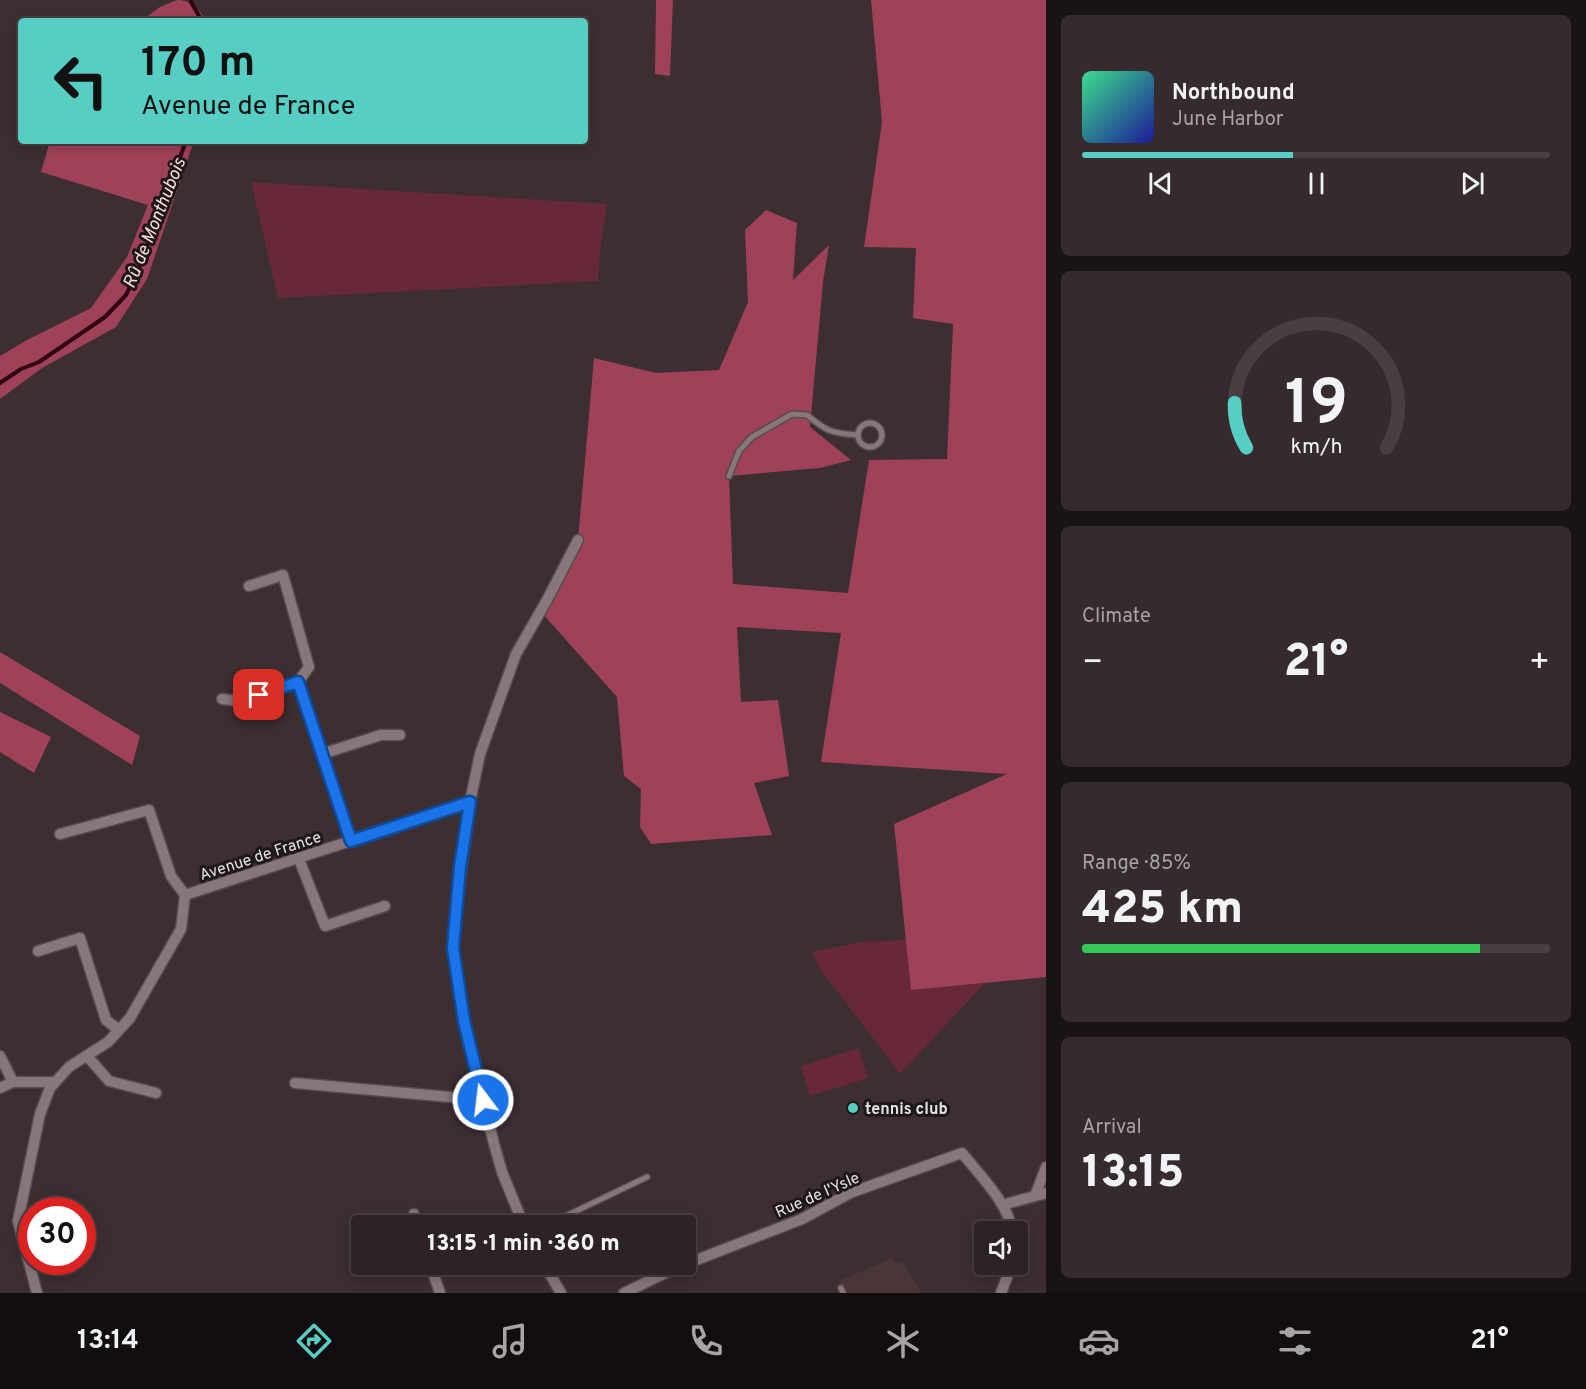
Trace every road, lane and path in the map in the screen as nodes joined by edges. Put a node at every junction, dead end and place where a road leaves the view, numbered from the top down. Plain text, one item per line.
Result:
1 (857, 435) junction
2 (729, 476) dead end
3 (578, 540) dead end
4 (249, 586) dead end
5 (298, 682) junction
6 (222, 699) dead end
7 (400, 735) dead end
8 (322, 753) junction
9 (470, 802) junction
10 (60, 834) dead end
11 (351, 841) junction
12 (299, 859) junction
13 (185, 895) junction
14 (385, 906) dead end
15 (38, 951) dead end
16 (119, 1030) junction
17 (0, 1056) edge
18 (87, 1056) junction
19 (13, 1082) junction
20 (55, 1082) junction
21 (295, 1083) dead end
22 (0, 1088) edge
23 (156, 1093) dead end
24 (483, 1100) junction
25 (1046, 1167) edge
26 (647, 1177) dead end
27 (1040, 1194) edge
28 (1002, 1205) junction
29 (520, 1215) edge
30 (568, 1215) edge
31 (1010, 1221) edge
32 (696, 1260) edge
33 (434, 1275) edge
34 (550, 1275) edge
35 (662, 1275) edge
36 (1008, 1275) edge
37 (37, 1293) edge
38 (440, 1293) edge
39 (561, 1293) edge
40 (624, 1293) edge
41 (1001, 1293) edge

1 - 1 lane
1 - 2 lane
3 - 9 street
4 - 5 street
5 - 6 street
5 - 8 street
7 - 8 street
8 - 11 street
9 - 11 street, Avenue de France
9 - 24 street
10 - 13 street
11 - 12 street, Avenue de France
12 - 13 street, Avenue de France
12 - 14 street
13 - 16 street, Avenue de France
15 - 16 street
16 - 18 street, Avenue de France
17 - 19 street
18 - 20 street, Avenue de France
18 - 23 street
19 - 20 street
19 - 22 street
20 - 37 street, Avenue de France
21 - 24 street
24 - 29 street
25 - 27 street
26 - 30 lane
27 - 28 street
28 - 31 street
28 - 32 street, Rue de l'Ysle
33 - 38 street
34 - 39 street
35 - 40 street, Rue de l'Ysle
36 - 41 street

